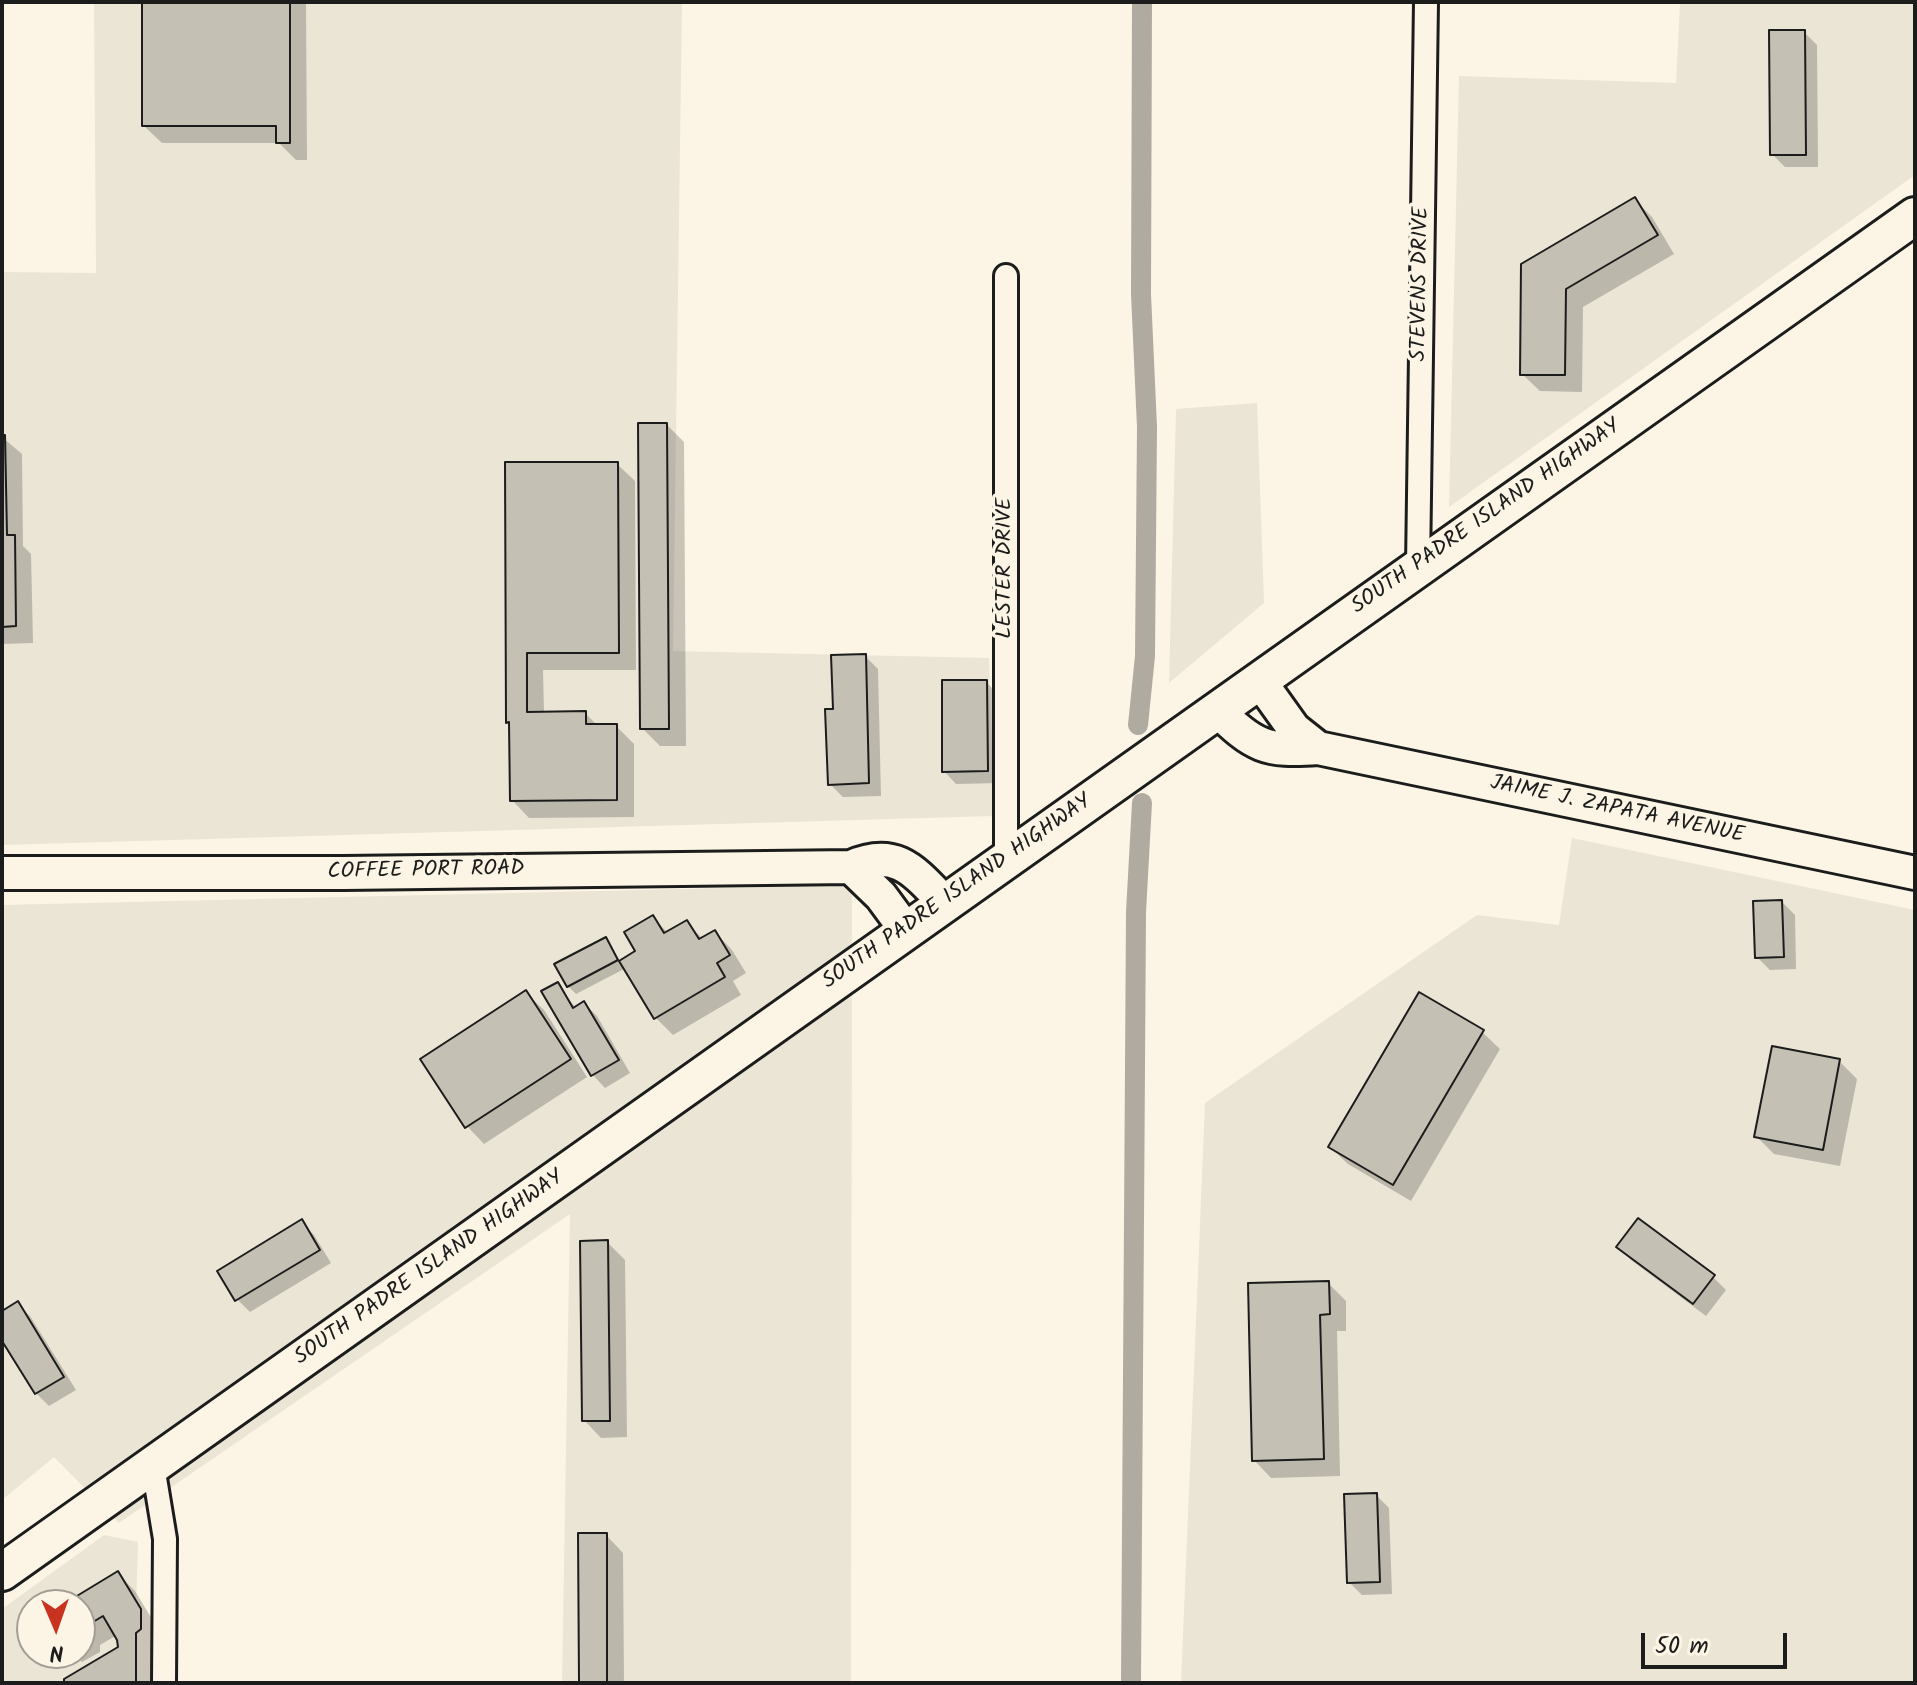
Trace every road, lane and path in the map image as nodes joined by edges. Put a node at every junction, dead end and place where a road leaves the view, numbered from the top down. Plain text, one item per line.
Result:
1 (1426, 2) edge
2 (1915, 216) edge
3 (1006, 276) dead end
4 (1418, 566) junction
5 (1259, 680) junction
6 (1217, 710) junction
7 (1318, 748) junction
8 (1006, 861) junction
9 (851, 867) junction
10 (2, 873) edge
11 (1915, 873) edge
12 (944, 902) junction
13 (906, 930) junction
14 (153, 1466) junction
15 (2, 1572) edge
16 (164, 1683) edge

1 - 4 street, STEVENS DRIVE
2 - 4 main road, SOUTH PADRE ISLAND HIGHWAY
3 - 8 street, LESTER DRIVE
4 - 5 main road, SOUTH PADRE ISLAND HIGHWAY
5 - 6 main road, SOUTH PADRE ISLAND HIGHWAY
5 - 7 street
6 - 7 street, JAIME J. ZAPATA AVENUE
6 - 8 main road, SOUTH PADRE ISLAND HIGHWAY
7 - 11 street, JAIME J. ZAPATA AVENUE
8 - 12 main road, SOUTH PADRE ISLAND HIGHWAY
9 - 10 street, COFFEE PORT ROAD
9 - 12 street, COFFEE PORT ROAD
9 - 13 street
12 - 13 main road, SOUTH PADRE ISLAND HIGHWAY
13 - 14 main road, SOUTH PADRE ISLAND HIGHWAY
14 - 15 main road, SOUTH PADRE ISLAND HIGHWAY
14 - 16 street

